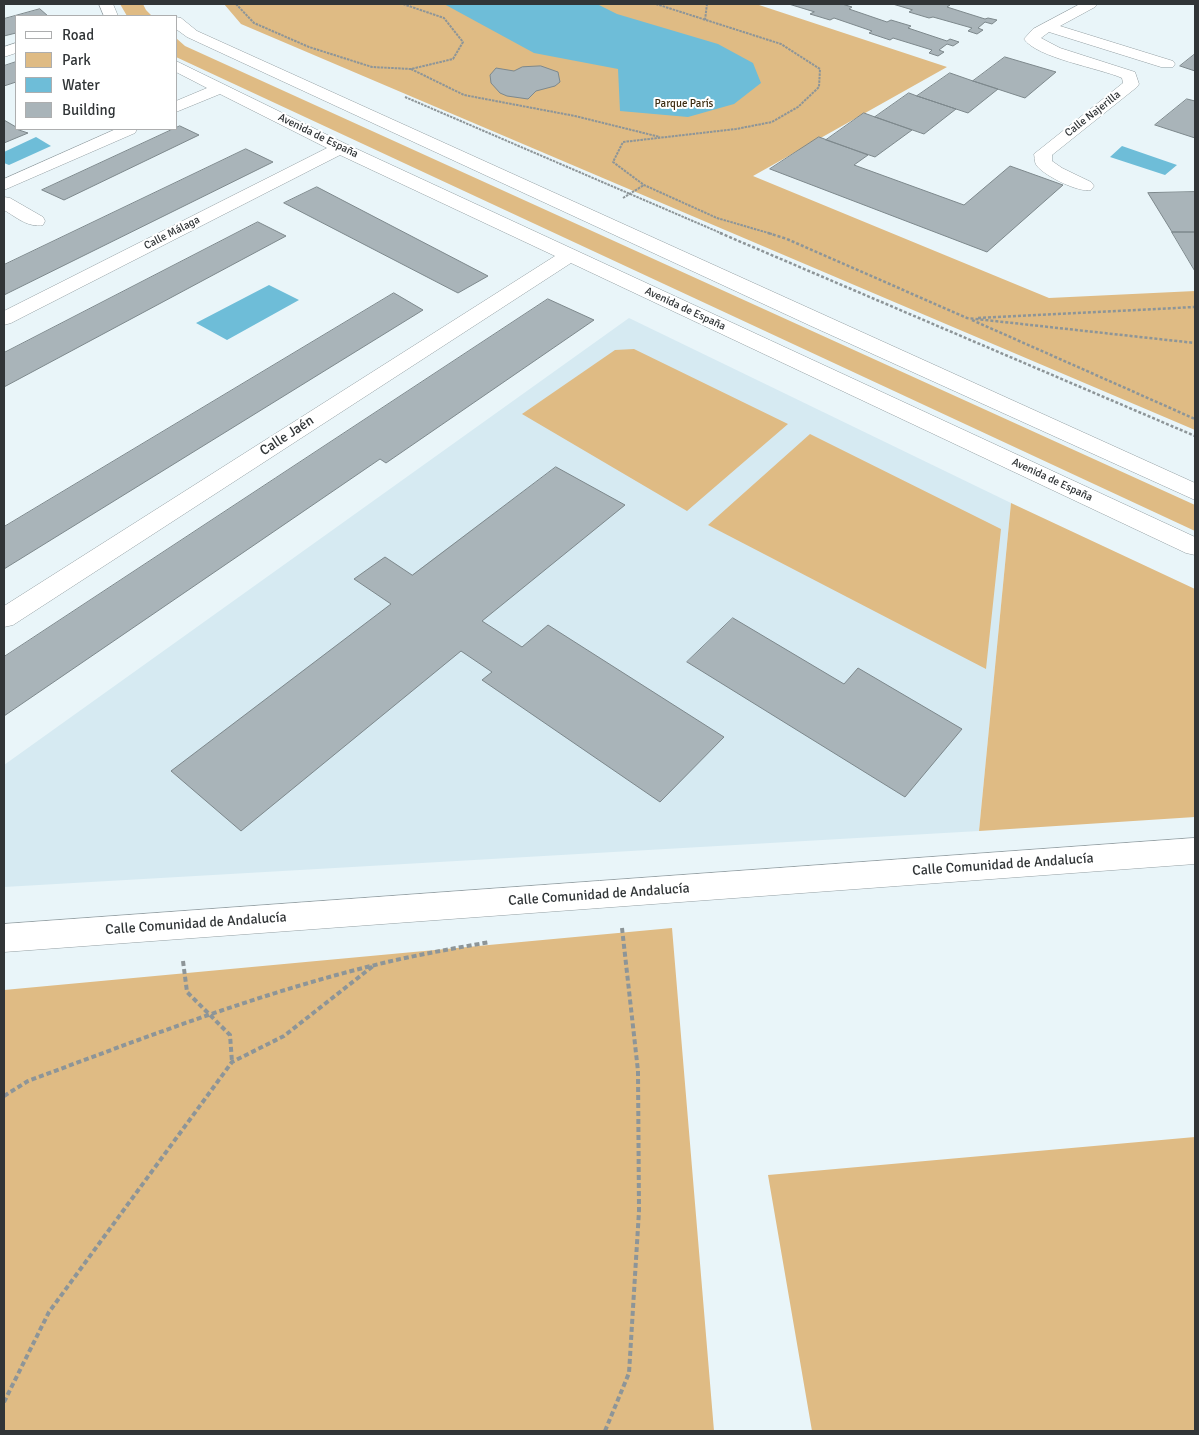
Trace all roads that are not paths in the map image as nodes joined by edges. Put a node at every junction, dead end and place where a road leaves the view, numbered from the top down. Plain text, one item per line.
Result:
1 (1090, 4) edge
2 (178, 21) edge
3 (1046, 27) junction
4 (1167, 64) dead end
5 (178, 67) edge
6 (220, 88) junction
7 (178, 106) edge
8 (127, 130) edge
9 (340, 148) junction
10 (4, 185) edge
11 (1085, 186) dead end
12 (4, 202) edge
13 (36, 221) dead end
14 (570, 255) junction
15 (4, 319) edge
16 (1195, 492) edge
17 (1195, 547) edge
18 (4, 618) edge
19 (1195, 851) edge
20 (4, 938) edge

1 - 3 street
2 - 16 street
3 - 4 street
3 - 11 street, Calle Najerilla
5 - 6 street, Avenida de España
6 - 7 street
6 - 9 street, Avenida de España
8 - 10 street
9 - 14 street, Avenida de España
9 - 15 street, Calle Málaga
12 - 13 street
14 - 17 street, Avenida de España
14 - 18 street, Calle Jaén
19 - 20 street, Calle Comunidad de Andalucía

